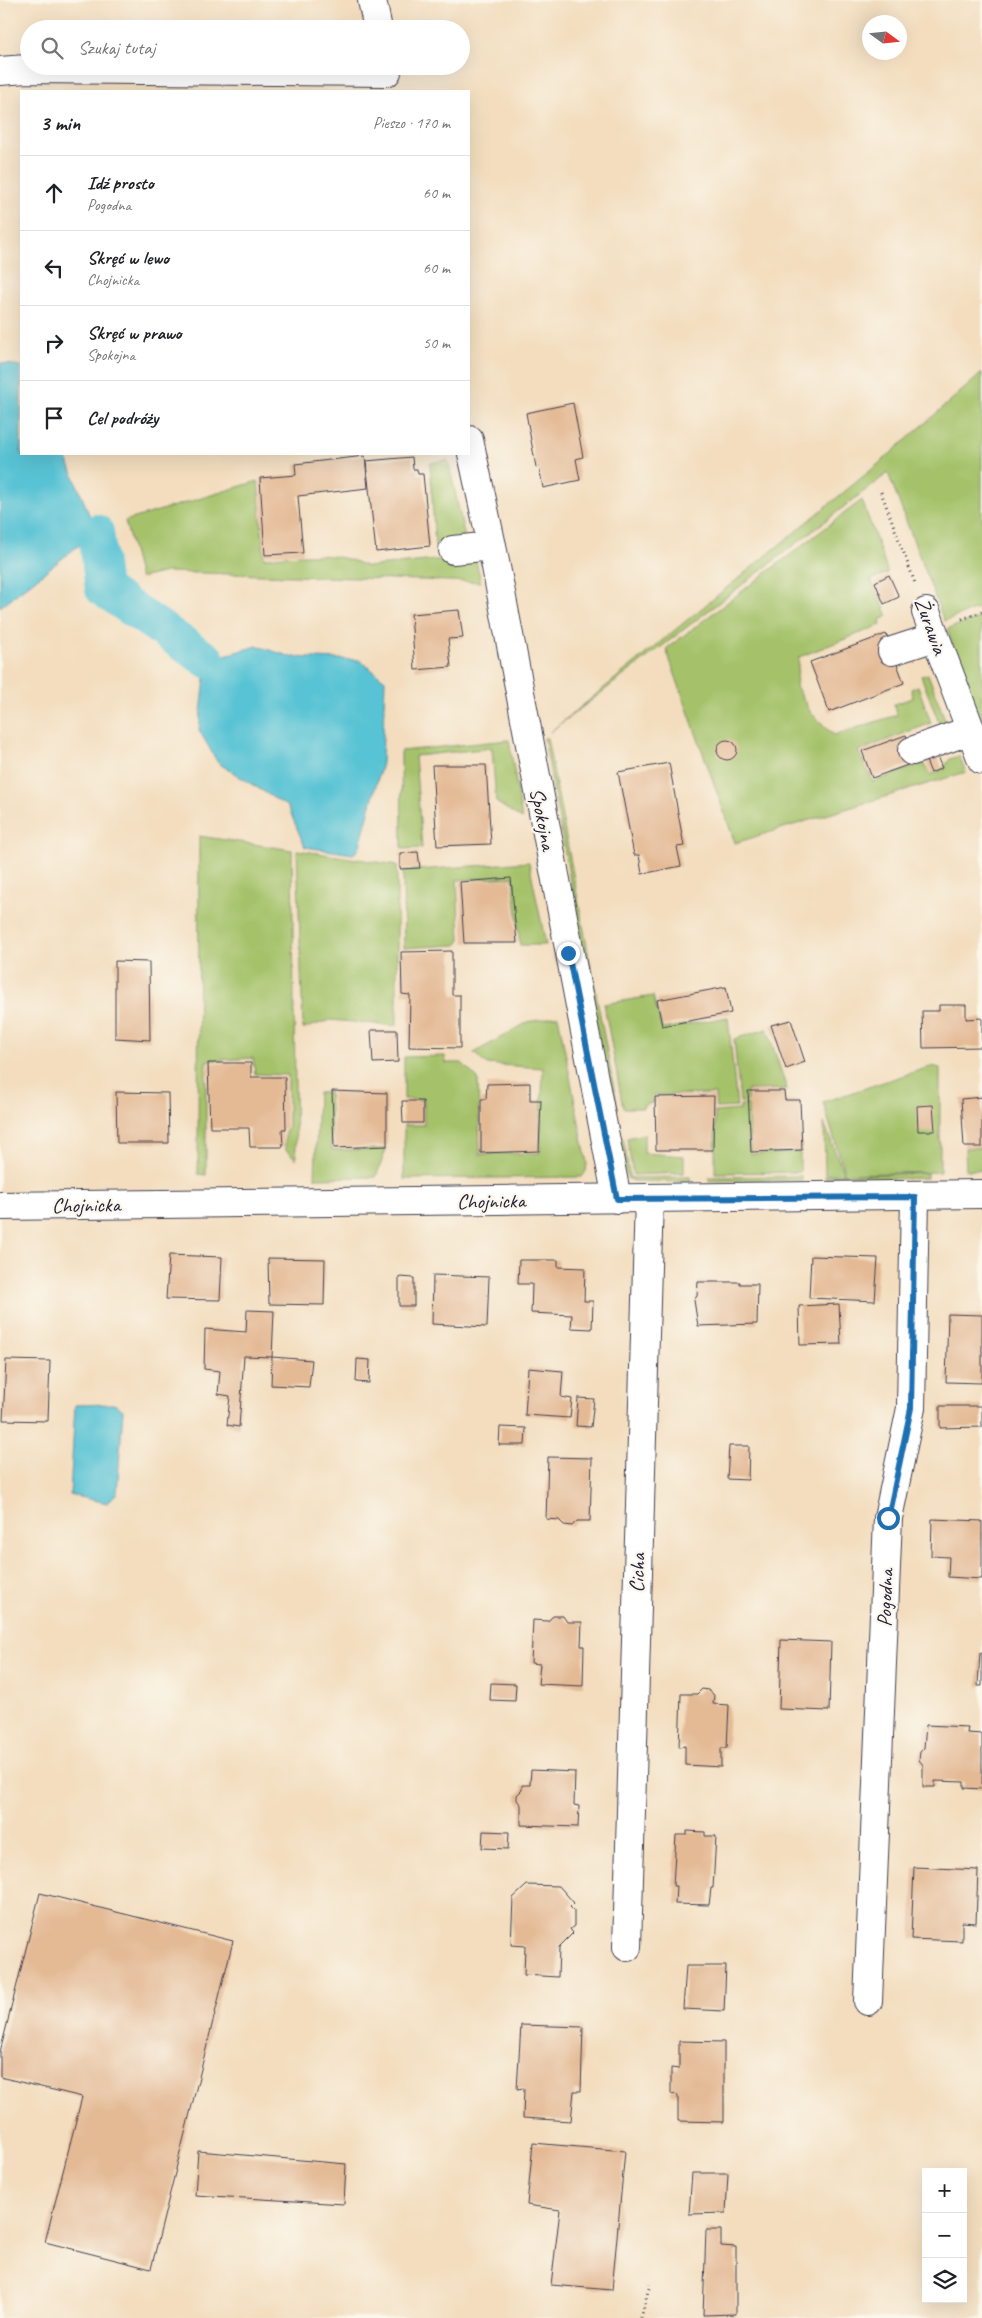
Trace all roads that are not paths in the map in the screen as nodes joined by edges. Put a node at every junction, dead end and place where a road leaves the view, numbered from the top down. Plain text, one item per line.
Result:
1 (372, 0) edge
2 (376, 20) edge
3 (20, 70) edge
4 (0, 72) edge
5 (336, 75) edge
6 (388, 76) edge
7 (470, 445) edge
8 (492, 546) junction
9 (453, 550) dead end
10 (926, 612) road end
11 (935, 637) junction
12 (892, 651) dead end
13 (971, 730) junction
14 (912, 751) dead end
15 (982, 760) edge
16 (982, 1194) edge
17 (915, 1197) junction
18 (617, 1199) junction
19 (649, 1199) junction
20 (0, 1206) edge
21 (627, 1947) dead end
22 (868, 2001) dead end

1 - 2 street
3 - 4 street
5 - 6 street
7 - 8 street, Spokojna
8 - 9 street
8 - 18 street, Spokojna
10 - 11 street, Żurawia
11 - 12 street
11 - 13 street, Żurawia
13 - 14 street
13 - 15 street, Żurawia
16 - 17 street, Chojnicka
17 - 19 street, Chojnicka
17 - 22 street, Pogodna
18 - 19 street, Chojnicka
18 - 20 street, Chojnicka
19 - 21 street, Cicha

